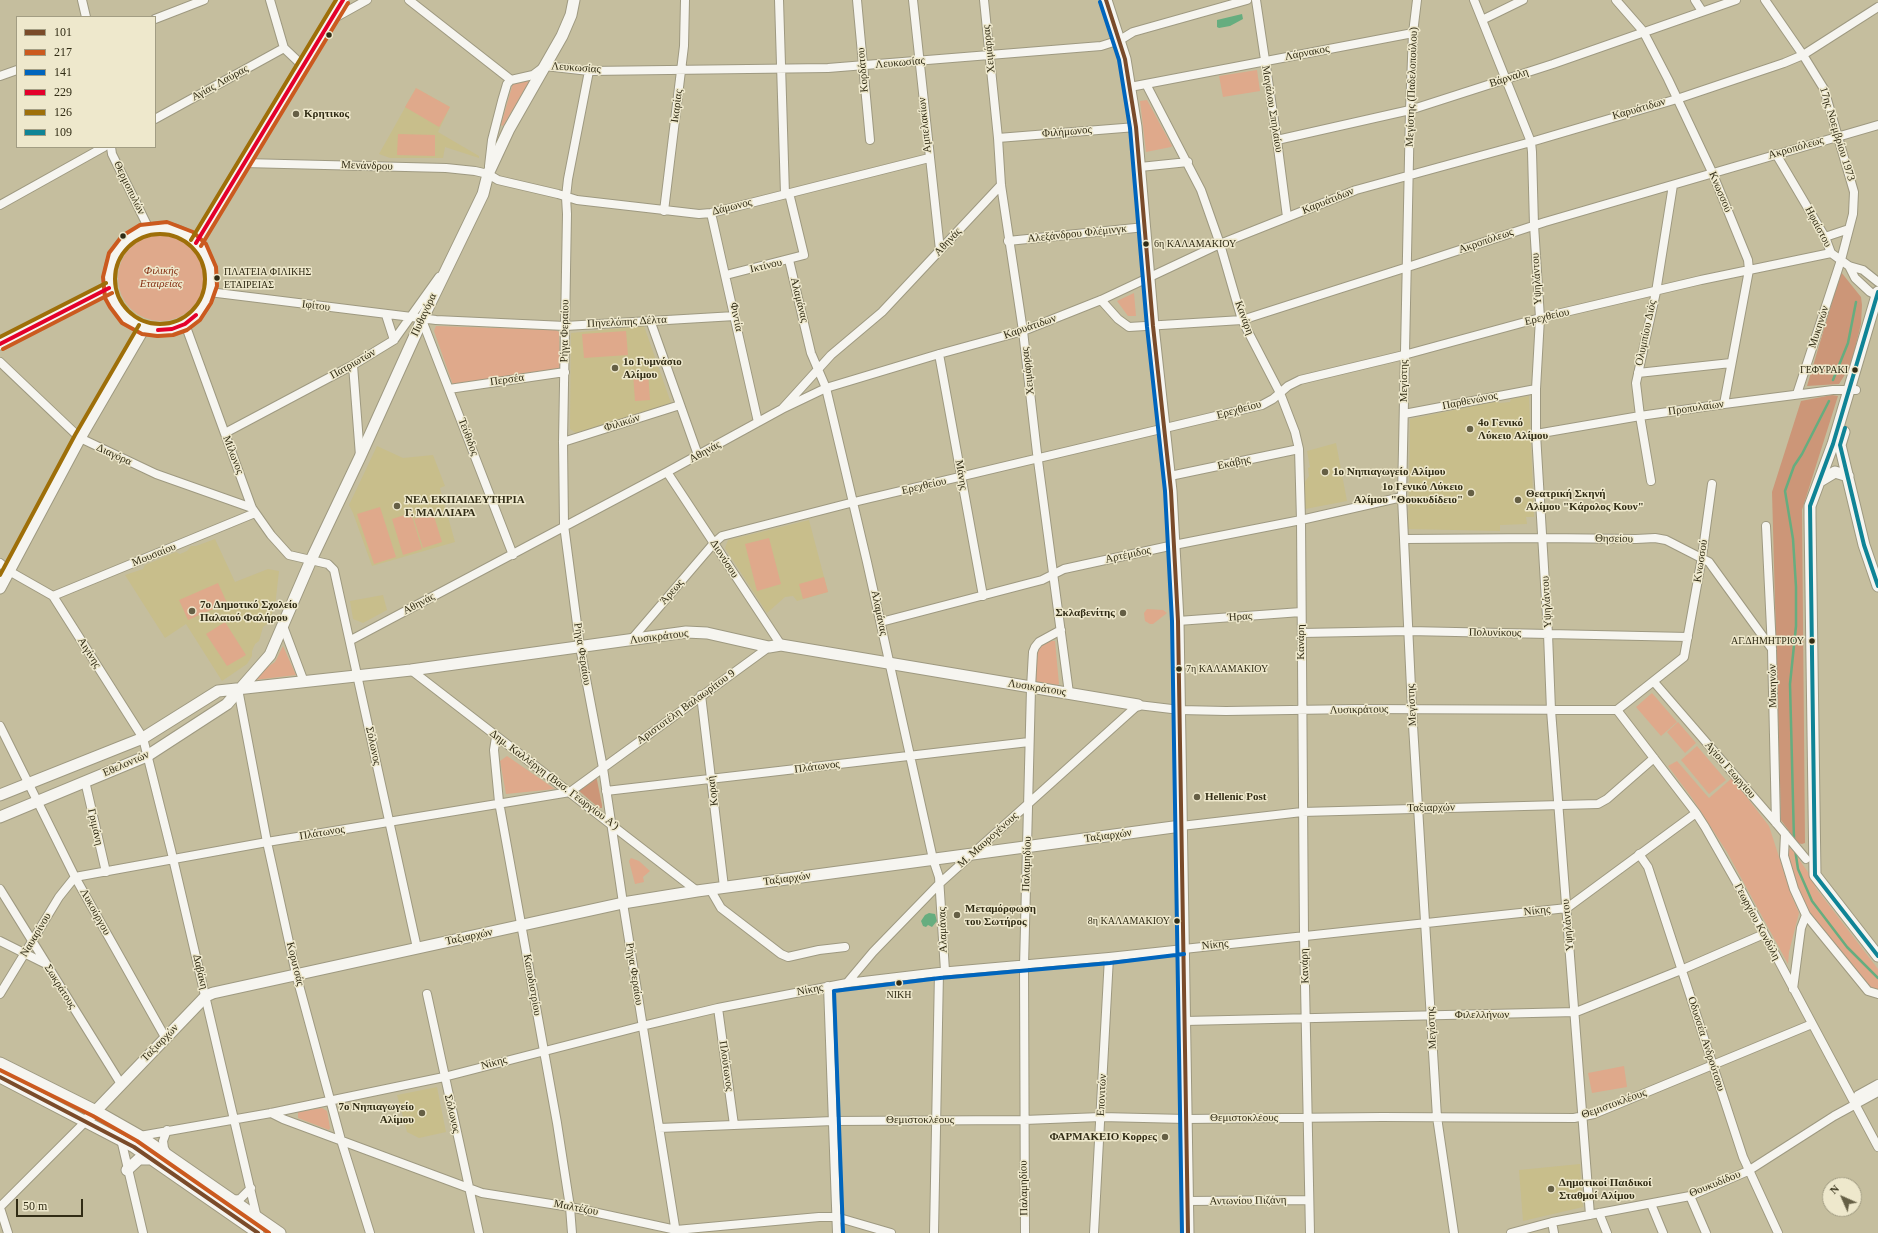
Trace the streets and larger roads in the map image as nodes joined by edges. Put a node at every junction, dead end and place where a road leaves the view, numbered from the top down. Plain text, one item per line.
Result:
1 (82, 0) edge
2 (204, 0) edge
3 (270, 0) edge
4 (343, 0) edge
5 (367, 0) edge
6 (410, 0) edge
7 (574, 0) edge
8 (685, 0) edge
9 (779, 0) edge
10 (857, 0) edge
11 (913, 0) edge
12 (984, 0) edge
13 (1106, 0) edge
14 (1247, 0) edge
15 (1256, 0) edge
16 (1417, 0) edge
17 (1474, 0) edge
18 (1523, 0) edge
19 (1616, 0) edge
20 (1695, 0) edge
21 (1736, 0) edge
22 (1764, 0) edge
23 (1878, 7) edge
24 (1702, 11) junction
25 (86, 16) edge
26 (156, 19) edge
27 (331, 20) junction
28 (1482, 20) junction
29 (1643, 31) junction
30 (1413, 33) junction
31 (1120, 40) junction
32 (284, 48) junction
33 (1803, 55) junction
34 (990, 56) junction
35 (918, 61) junction
36 (1265, 62) junction
37 (303, 66) junction
38 (545, 66) junction
39 (863, 67) junction
40 (682, 69) junction
41 (781, 69) junction
42 (16, 70) edge
43 (589, 71) junction
44 (0, 76) edge
45 (511, 80) junction
46 (1503, 80) junction
47 (1146, 84) junction
48 (1130, 87) junction
49 (1677, 99) junction
50 (1410, 110) junction
51 (156, 118) edge
52 (1878, 125) edge
53 (1136, 127) junction
54 (1838, 136) junction
55 (998, 138) junction
56 (870, 140) dead end
57 (1277, 140) junction
58 (1531, 142) junction
59 (102, 148) edge
60 (111, 148) edge
61 (1776, 154) junction
62 (928, 158) junction
63 (1188, 162) junction
64 (244, 163) junction
65 (1140, 167) junction
66 (1712, 172) junction
67 (488, 174) junction
68 (1408, 175) junction
69 (1001, 185) junction
70 (1673, 185) junction
71 (787, 193) junction
72 (566, 197) junction
73 (0, 205) edge
74 (664, 211) junction
75 (711, 213) junction
76 (1287, 217) junction
77 (1534, 225) junction
78 (1145, 227) junction
79 (149, 229) junction
80 (1849, 229) junction
81 (1825, 237) junction
82 (1008, 241) junction
83 (196, 243) junction
84 (1220, 244) junction
85 (940, 250) junction
86 (1831, 253) junction
87 (451, 260) junction
88 (789, 260) junction
89 (1841, 260) junction
90 (1849, 266) junction
91 (1406, 267) junction
92 (1749, 270) junction
93 (726, 275) junction
94 (1149, 276) junction
95 (1878, 282) edge
96 (109, 288) junction
97 (210, 292) junction
98 (1656, 292) junction
99 (1878, 294) edge
100 (1101, 300) junction
101 (386, 315) junction
102 (1878, 315) edge
103 (735, 316) junction
104 (409, 318) junction
105 (1540, 318) junction
106 (422, 320) junction
107 (650, 320) junction
108 (1242, 320) junction
109 (185, 324) junction
110 (565, 326) junction
111 (1153, 326) junction
112 (144, 328) junction
113 (1023, 331) junction
114 (394, 340) junction
115 (0, 344) edge
116 (939, 354) junction
117 (1404, 355) junction
118 (0, 362) edge
119 (1731, 363) junction
120 (353, 365) junction
121 (817, 369) junction
122 (565, 372) junction
123 (1638, 373) junction
124 (826, 388) junction
125 (449, 389) junction
126 (1536, 389) junction
127 (1853, 389) junction
128 (1280, 393) junction
129 (1801, 394) junction
130 (1724, 404) junction
131 (680, 405) junction
132 (782, 409) junction
133 (1404, 414) junction
134 (1640, 416) junction
135 (758, 422) junction
136 (1164, 428) junction
137 (225, 433) junction
138 (1536, 434) junction
139 (80, 438) junction
140 (564, 442) junction
141 (1299, 449) junction
142 (698, 455) junction
143 (360, 457) junction
144 (1038, 459) junction
145 (667, 472) junction
146 (1170, 476) junction
147 (1848, 476) junction
148 (961, 478) junction
149 (1651, 480) dead end
150 (1820, 481) junction
151 (1712, 484) dead end
152 (1402, 497) junction
153 (854, 502) junction
154 (254, 511) junction
155 (1301, 520) junction
156 (564, 526) junction
157 (1766, 526) dead end
158 (1543, 538) junction
159 (1405, 539) junction
160 (714, 543) junction
161 (1174, 545) junction
162 (513, 554) junction
163 (1702, 557) junction
164 (311, 560) junction
165 (0, 563) edge
166 (9, 571) junction
167 (1053, 574) junction
168 (1878, 586) edge
169 (0, 588) edge
170 (53, 596) junction
171 (983, 596) junction
172 (1301, 612) junction
173 (1178, 621) junction
174 (881, 622) junction
175 (283, 626) junction
176 (1061, 630) junction
177 (1409, 631) junction
178 (1302, 633) junction
179 (1548, 634) junction
180 (1688, 637) junction
181 (351, 640) junction
182 (630, 640) junction
183 (781, 645) junction
184 (580, 647) junction
185 (769, 647) junction
186 (1772, 649) junction
187 (889, 663) junction
188 (411, 670) junction
189 (358, 676) junction
190 (304, 682) junction
191 (1654, 682) junction
192 (1031, 688) junction
193 (238, 689) junction
194 (1069, 694) junction
195 (701, 695) junction
196 (1138, 706) junction
197 (1412, 709) junction
198 (1180, 710) junction
199 (1301, 710) junction
200 (1551, 710) junction
201 (1617, 710) junction
202 (0, 726) edge
203 (496, 737) junction
204 (143, 738) junction
205 (1029, 742) junction
206 (147, 756) junction
207 (910, 756) junction
208 (1654, 758) junction
209 (603, 768) junction
210 (712, 779) junction
211 (85, 781) junction
212 (28, 784) junction
213 (606, 791) junction
214 (570, 792) junction
215 (0, 795) edge
216 (38, 802) junction
217 (499, 802) junction
218 (1029, 802) junction
219 (1559, 806) junction
220 (1418, 808) junction
221 (1302, 812) junction
222 (1696, 813) junction
223 (0, 817) edge
224 (390, 821) junction
225 (610, 822) junction
226 (1776, 822) junction
227 (1181, 826) junction
228 (1788, 836) junction
229 (267, 842) junction
230 (1027, 846) junction
231 (972, 854) junction
232 (1639, 854) junction
233 (1804, 857) dead end
234 (933, 859) junction
235 (174, 860) junction
236 (106, 872) junction
237 (75, 877) junction
238 (940, 883) junction
239 (724, 887) junction
240 (0, 889) edge
241 (710, 889) junction
242 (697, 891) junction
243 (623, 903) junction
244 (1567, 908) junction
245 (1806, 915) junction
246 (1426, 922) junction
247 (522, 925) junction
248 (1764, 934) junction
249 (1304, 935) junction
250 (0, 941) edge
251 (33, 941) junction
252 (845, 947) dead end
253 (417, 948) junction
254 (1183, 948) junction
255 (26, 953) junction
256 (1878, 956) edge
257 (1109, 957) junction
258 (44, 963) junction
259 (1024, 966) junction
260 (1681, 970) junction
261 (942, 972) junction
262 (296, 974) junction
263 (847, 983) junction
264 (828, 986) junction
265 (1793, 989) junction
266 (0, 994) edge
267 (427, 994) dead end
268 (1878, 994) edge
269 (206, 996) junction
270 (718, 1008) junction
271 (1576, 1012) junction
272 (1432, 1015) junction
273 (1307, 1018) junction
274 (1184, 1021) junction
275 (1812, 1024) junction
276 (642, 1026) junction
277 (165, 1037) junction
278 (544, 1050) junction
279 (0, 1063) edge
280 (1713, 1064) junction
281 (0, 1077) edge
282 (444, 1077) junction
283 (121, 1084) junction
284 (1878, 1084) edge
285 (1878, 1092) edge
286 (1853, 1094) junction
287 (331, 1100) junction
288 (1856, 1104) junction
289 (96, 1111) junction
290 (271, 1113) junction
291 (1583, 1116) junction
292 (1101, 1117) junction
293 (1437, 1117) junction
294 (1307, 1118) junction
295 (937, 1119) junction
296 (1186, 1119) junction
297 (234, 1120) junction
298 (1024, 1120) junction
299 (86, 1121) junction
300 (833, 1121) junction
301 (734, 1125) junction
302 (659, 1128) junction
303 (167, 1130) junction
304 (140, 1136) junction
305 (121, 1139) junction
306 (341, 1140) junction
307 (1878, 1147) edge
308 (167, 1154) junction
309 (151, 1159) junction
310 (127, 1170) junction
311 (1748, 1171) junction
312 (251, 1188) junction
313 (469, 1189) junction
314 (1690, 1196) junction
315 (232, 1200) junction
316 (1309, 1200) junction
317 (1187, 1201) junction
318 (1651, 1204) junction
319 (570, 1207) junction
320 (0, 1208) edge
321 (1599, 1213) junction
322 (1590, 1214) junction
323 (836, 1217) junction
324 (258, 1218) junction
325 (1552, 1222) junction
326 (676, 1231) edge
327 (8, 1233) edge
328 (143, 1233) edge
329 (258, 1233) edge
330 (280, 1233) edge
331 (370, 1233) edge
332 (479, 1233) edge
333 (572, 1233) edge
334 (837, 1233) edge
335 (891, 1233) edge
336 (934, 1233) edge
337 (1025, 1233) edge
338 (1094, 1233) edge
339 (1188, 1233) edge
340 (1310, 1233) edge
341 (1454, 1233) edge
342 (1511, 1233) edge
343 (1554, 1233) edge
344 (1607, 1233) edge
345 (1663, 1233) edge
346 (1706, 1233) edge
347 (1778, 1233) edge

1 - 25 street
2 - 26 street
3 - 32 street
4 - 27 street
5 - 27 street
6 - 45 street
7 - 38 street, Πυθαγόρα
8 - 40 street, Ικαρίας
9 - 41 street
10 - 39 street, Κορδάτου
11 - 35 street, Αμπελακίων
12 - 34 street, Χειμάρρας
13 - 31 street
14 - 31 street, Λευκωσίας
15 - 36 street, Μαγάλου Σπηλαίου
16 - 30 street, Μεγίστης (Παδελοπούλου)
17 - 28 street, Υψηλάντου
18 - 28 street
19 - 29 street, Κνωσσού
20 - 24 street
21 - 24 street, Βάρναλη
22 - 33 street, 17ης Νοεμβρίου 1973
23 - 33 street, Καρυάτιδων
24 - 29 street, Βάρναλη
27 - 37 street
28 - 46 street, Υψηλάντου
29 - 46 street, Βάρναλη
29 - 49 street, Κνωσσού
30 - 36 street, Λάρνακος
30 - 50 street, Μεγίστης (Παδελοπούλου)
31 - 34 street, Λευκωσίας
31 - 48 street
32 - 37 street
32 - 51 street, Αγίας Λαύρας
33 - 49 street, Καρυάτιδων
33 - 54 street, 17ης Νοεμβρίου 1973
34 - 35 street, Λευκωσίας
34 - 55 street, Χειμάρρας
35 - 39 street, Λευκωσίας
35 - 62 street, Αμπελακίων
36 - 47 street, Λάρνακος
36 - 57 street, Μαγάλου Σπηλαίου
37 - 64 street
38 - 43 street, Λευκωσίας
38 - 45 street
38 - 67 street, Πυθαγόρα
39 - 41 street, Λευκωσίας
39 - 56 street, Κορδάτου
40 - 41 street, Λευκωσίας
40 - 43 street, Λευκωσίας
40 - 74 street, Ικαρίας
41 - 71 street
42 - 44 street
43 - 72 street, Ρήγα Φεραίου
45 - 67 street, Πυθαγόρα
46 - 50 street, Βάρναλη
46 - 58 street, Υψηλάντου
47 - 48 street, Λάρνακος
47 - 63 street, Κανάρη
48 - 53 street
49 - 58 street, Καρυάτιδων
49 - 66 street, Κνωσσού
50 - 57 street, Βάρναλη
50 - 68 street, Μεγίστης (Παδελοπούλου)
52 - 54 street, Ακροπόλεως
53 - 55 street, Φιλήμωνος
53 - 65 street
54 - 61 street, Ακροπόλεως
54 - 80 street, 17ης Νοεμβρίου 1973
55 - 69 street, Χειμάρρας
57 - 76 street, Μαγάλου Σπηλαίου
58 - 68 street, Καρυάτιδων
58 - 77 street, Υψηλάντου
59 - 73 street
60 - 79 street, Θερμοπυλών
61 - 66 street, Ακροπόλεως
61 - 81 street, Ηφαίστου
62 - 71 street, Δάμωνος
62 - 85 street, Αμπελακίων
63 - 65 street
63 - 84 street, Κανάρη
64 - 67 street, Μενάνδρου
64 - 83 street
65 - 78 street
66 - 70 street, Ακροπόλεως
66 - 92 street, Κνωσσού
67 - 72 street, Δάμωνος
67 - 87 street, Πυθαγόρα
68 - 76 street, Καρυάτιδων
68 - 91 street, Μεγίστης
69 - 82 street, Χειμάρρας
69 - 85 street, Αθηνάς
70 - 77 street, Ακροπόλεως
70 - 98 street, Ολυμπίου Διός
71 - 75 street, Δάμωνος
71 - 88 street, Ικτίνου
72 - 74 street, Δάμωνος
72 - 110 street, Ρήγα Φεραίου
74 - 75 street, Δάμωνος
75 - 93 street, Φιντία
76 - 84 street, Καρυάτιδων
77 - 91 street, Ακροπόλεως
77 - 105 street, Υψηλάντου
78 - 82 street, Αλεξάνδρου Φλέμινγκ
78 - 94 street
79 - 83 street
79 - 96 street
80 - 81 street
80 - 89 street, 17ης Νοεμβρίου 1973
81 - 86 street, Ηφαίστου
82 - 113 street, Χειμάρρας
83 - 97 street
84 - 94 street, Καρυάτιδων
84 - 108 street, Κανάρη
85 - 121 street, Αθηνάς
86 - 89 street, Ηφαίστου
86 - 92 street, Ερεχθείου
87 - 104 street, Πατριωτών
87 - 106 street, Πυθαγόρα
88 - 93 street, Ικτίνου
88 - 121 street, Αλαμάνας
89 - 90 street, Ηφαίστου
89 - 129 street, Μυκηνών
90 - 95 street, Ηφαίστου
90 - 99 street
91 - 108 street, Ακροπόλεως
91 - 117 street, Μεγίστης
92 - 98 street, Ερεχθείου
92 - 119 street, Κνωσσού
93 - 103 street, Φιντία
94 - 100 street, Καρυάτιδων
94 - 111 street
96 - 112 street
96 - 115 street
97 - 101 street, Ιφίτου
97 - 109 street
98 - 105 street, Ερεχθείου
98 - 123 street, Ολυμπίου Διός
99 - 127 street
100 - 111 street, Ακροπόλεως
100 - 113 street, Καρυάτιδων
101 - 104 street, Ιφίτου
101 - 114 street, Πυθαγόρα
102 - 127 street
103 - 107 street, Πηνελόπης Δέλτα
103 - 135 street, Φιντία
104 - 106 street, Ιφίτου
104 - 114 street, Πατριωτών
105 - 117 street, Ερεχθείου
105 - 126 street, Υψηλάντου
106 - 110 street, Πηνελόπης Δέλτα
106 - 125 street, Τεύθιδος
106 - 143 street, Πυθαγόρα
107 - 110 street, Πηνελόπης Δέλτα
107 - 131 street
108 - 111 street, Ακροπόλεως
108 - 128 street, Κανάρη
109 - 112 street
109 - 137 street, Μίλωνος
110 - 122 street, Ρήγα Φεραίου
111 - 136 street
112 - 139 street
113 - 116 street, Καρυάτιδων
113 - 144 street, Χειμάρρας
114 - 120 street, Πατριωτών
116 - 124 street, Καρυάτιδων
116 - 148 street, Μάνης
117 - 128 street, Ερεχθείου
117 - 133 street, Μεγίστης
118 - 139 street, Διαγόρα
119 - 123 street
119 - 130 street, Κνωσσού
120 - 137 street, Πατριωτών
120 - 143 street, Πυθαγόρα
121 - 124 street, Αλαμάνας
121 - 132 street, Αθηνάς
122 - 125 street, Περσέα
122 - 140 street, Ρήγα Φεραίου
123 - 134 street, Ολυμπίου Διός
124 - 132 street, Καρυάτιδων
124 - 153 street, Αλαμάνας
125 - 162 street, Τεύθιδος
126 - 133 street, Παρθενώνος
126 - 138 street, Υψηλάντου
127 - 129 street, Προπυλαίων
127 - 147 street
127 - 150 street
128 - 136 street, Ερεχθείου
128 - 141 street, Κανάρη
129 - 130 street, Προπυλαίων
130 - 134 street, Προπυλαίων
131 - 140 street, Φιλικών
131 - 142 street
132 - 135 street, Αθηνάς
133 - 152 street, Μεγίστης
134 - 138 street, Προπυλαίων
134 - 149 street, Ολυμπίου Διός
135 - 142 street, Αθηνάς
136 - 144 street, Ερεχθείου
136 - 146 street
137 - 154 street, Μίλωνος
138 - 158 street, Υψηλάντου
139 - 154 street, Διαγόρα
139 - 166 street
140 - 156 street, Ρήγα Φεραίου
141 - 146 street, Εκάβης
141 - 155 street, Κανάρη
142 - 145 street, Αθηνάς
143 - 164 street, Πυθαγόρα
144 - 148 street, Ερεχθείου
144 - 167 street, Χειμάρρας
145 - 156 street, Αθηνάς
145 - 160 street, Διονύσου
146 - 161 street
147 - 150 street
147 - 168 street
148 - 153 street, Ερεχθείου
148 - 171 street, Μάνης
150 - 256 street
151 - 163 street, Κνωσσού
152 - 155 street, Αρτέμιδος
152 - 159 street, Μεγίστης
153 - 160 street, Ερεχθείου
153 - 174 street, Αλαμάνας
154 - 164 street, Μίλωνος
154 - 170 street, Μουσαίου
155 - 161 street, Αρτέμιδος
155 - 172 street, Κανάρη
156 - 162 street, Αθηνάς
156 - 184 street, Ρήγα Φεραίου
157 - 186 street, Μυκηνών
158 - 159 street, Θησείου
158 - 163 street, Θησείου
158 - 179 street, Υψηλάντου
159 - 177 street, Μεγίστης
160 - 182 street, Άρεως
160 - 183 street, Διονύσου
161 - 167 street, Αρτέμιδος
161 - 173 street
162 - 181 street, Αθηνάς
163 - 180 street, Κνωσσού
163 - 186 street, Θησείου
164 - 175 street, Εθελοντών
164 - 181 street, Σόλωνος
165 - 166 street
166 - 169 street
166 - 170 street, Αιγίνης
167 - 171 street, Αρτέμιδος
167 - 176 street, Χειμάρρας
170 - 204 street, Αιγίνης
171 - 174 street, Αρτέμιδος
172 - 173 street, Ήρας
172 - 178 street, Κανάρη
173 - 198 street
174 - 187 street, Αλαμάνας
175 - 190 street
175 - 193 street, Εθελοντών
176 - 192 street, Παλαμηδίου
176 - 194 street, Χειμάρρας
177 - 178 street, Πολυνίκους
177 - 179 street, Πολυνίκους
177 - 197 street, Μεγίστης
178 - 199 street, Κανάρη
179 - 180 street, Πολυνίκους
179 - 200 street, Υψηλάντου
180 - 191 street
181 - 189 street, Σόλωνος
182 - 184 street, Λυσικράτους
182 - 185 street, Λυσικράτους
183 - 185 street, Λυσικράτους
183 - 187 street, Λυσικράτους
184 - 188 street, Λυσικράτους
184 - 209 street, Ρήγα Φεραίου
185 - 195 street, Αριστοτέλη Βαλαωρίτου 9
186 - 226 street, Μυκηνών
187 - 192 street, Λυσικράτους
187 - 207 street, Αλαμάνας
188 - 189 street, Λυσικράτους
188 - 203 street, Δημ. Καλλέργη (Βασ. Γεωργίου Α')
189 - 190 street, Εθελοντών
189 - 224 street, Σόλωνος
190 - 193 street, Εθελοντών
191 - 201 street
191 - 226 street, Αγίου Γεωργίου
192 - 194 street, Λυσικράτους
192 - 205 street, Παλαμηδίου
193 - 204 street, Εθελοντών
193 - 206 street, Εθελοντών
193 - 229 street, Κορυτσάς
194 - 196 street, Λυσικράτους
195 - 209 street, Αριστοτέλη Βαλαωρίτου 9
195 - 210 street, Κοραή
196 - 198 street, Λυσικράτους
196 - 218 street, Μ. Μαυρογένους
197 - 199 street, Λυσικράτους
197 - 200 street, Λυσικράτους
197 - 220 street, Μεγίστης
198 - 199 street, Λυσικράτους
198 - 227 street
199 - 221 street, Κανάρη
200 - 201 street, Λυσικράτους
200 - 219 street, Υψηλάντου
201 - 208 street, Γεωργίου Κονδύλη
202 - 212 street, Λυκούργου
203 - 214 street, Δημ. Καλλέργη (Βασ. Γεωργίου Α')
203 - 217 street, Καποδιστρίου
204 - 206 street, Αιγίνης
204 - 212 street, Εθελοντών
205 - 207 street, Πλάτωνος
205 - 218 street, Παλαμηδίου
206 - 211 street, Εθελοντών
206 - 235 street, Δαβάκη
207 - 210 street, Πλάτωνος
207 - 234 street, Αλαμάνας
208 - 219 street, Ταξιαρχών
208 - 222 street, Γεωργίου Κονδύλη
209 - 213 street, Ρήγα Φεραίου
209 - 214 street, Αριστοτέλη Βαλαωρίτου 9
210 - 213 street, Πλάτωνος
210 - 239 street, Κοραή
211 - 216 street, Εθελοντών
211 - 236 street, Γριμάνη
212 - 215 street, Εθελοντών
212 - 216 street, Λυκούργου
213 - 225 street, Ρήγα Φεραίου
214 - 217 street, Πλάτωνος
214 - 225 street, Δημ. Καλλέργη (Βασ. Γεωργίου Α')
216 - 223 street, Εθελοντών
216 - 237 street, Λυκούργου
217 - 224 street, Πλάτωνος
217 - 247 street, Καποδιστρίου
218 - 230 street, Παλαμηδίου
218 - 231 street, Μ. Μαυρογένους
219 - 220 street, Ταξιαρχών
219 - 244 street, Υψηλάντου
220 - 221 street, Ταξιαρχών
220 - 246 street, Μεγίστης
221 - 227 street, Ταξιαρχών
221 - 249 street, Κανάρη
222 - 232 street
222 - 248 street, Γεωργίου Κονδύλη
224 - 229 street, Πλάτωνος
224 - 253 street, Σόλωνος
225 - 242 street, Δημ. Καλλέργη (Βασ. Γεωργίου Α')
225 - 243 street, Ρήγα Φεραίου
226 - 228 street, Αγίου Γεωργίου
227 - 230 street, Ταξιαρχών
227 - 254 street
228 - 233 street, Αγίου Γεωργίου
228 - 245 street
229 - 235 street, Πλάτωνος
229 - 262 street, Κορυτσάς
230 - 231 street, Ταξιαρχών
230 - 259 street, Παλαμηδίου
231 - 234 street, Ταξιαρχών
231 - 238 street, Μ. Μαυρογένους
232 - 244 street
232 - 260 street, Οδυσσέα Ανδρούτσου
234 - 238 street, Αλαμάνας
234 - 239 street, Ταξιαρχών
235 - 236 street, Πλάτωνος
235 - 269 street, Δαβάκη
236 - 237 street, Πλάτωνος
237 - 251 street, Ναυαρίνου
237 - 277 street, Λυκούργου
238 - 261 street, Αλαμάνας
238 - 263 street, Μ. Μαυρογένους
239 - 241 street, Ταξιαρχών
240 - 251 street, Σωκράτους
241 - 242 street, Ταξιαρχών
241 - 252 street
242 - 243 street, Ταξιαρχών
243 - 247 street, Ταξιαρχών
243 - 276 street, Ρήγα Φεραίου
244 - 246 street, Νίκης
244 - 271 street, Υψηλάντου
245 - 265 street
245 - 268 street
246 - 249 street, Νίκης
246 - 272 street, Μεγίστης
247 - 253 street, Ταξιαρχών
247 - 278 street, Καποδιστρίου
248 - 260 street, Φιλελλήνων
248 - 265 street, Γεωργίου Κονδύλη
249 - 254 street, Νίκης
249 - 273 street, Κανάρη
250 - 255 street
251 - 255 street, Ναυαρίνου
251 - 258 street, Σωκράτους
253 - 262 street, Ταξιαρχών
254 - 257 street, Νίκης
254 - 274 street
255 - 258 street
255 - 266 street, Ναυαρίνου
257 - 259 street, Νίκης
257 - 292 street, Επονιτών
258 - 283 street, Σωκράτους
259 - 261 street, Νίκης
259 - 298 street, Παλαμηδίου
260 - 271 street, Φιλελλήνων
260 - 280 street, Οδυσσέα Ανδρούτσου
261 - 263 street, Νίκης
261 - 295 street, Αλαμάνας
262 - 269 street, Ταξιαρχών
262 - 287 street, Κορυτσάς
263 - 264 street, Νίκης
264 - 270 street, Νίκης
264 - 300 street
265 - 275 street, Γεωργίου Κονδύλη
267 - 282 street, Σόλωνος
269 - 277 street, Ταξιαρχών
269 - 297 street, Δαβάκη
270 - 276 street, Νίκης
270 - 301 street, Πλούτωνος
271 - 272 street, Φιλελλήνων
271 - 291 street, Υψηλάντου
272 - 273 street, Φιλελλήνων
272 - 293 street, Μεγίστης
273 - 274 street, Φιλελλήνων
273 - 294 street, Κανάρη
274 - 296 street
275 - 280 street, Θεμιστοκλέους
275 - 286 street, Γεωργίου Κονδύλη
276 - 278 street, Νίκης
276 - 302 street, Ρήγα Φεραίου
277 - 283 street, Ταξιαρχών
278 - 282 street, Νίκης
278 - 319 street, Καποδιστρίου
279 - 289 street
280 - 291 street, Θεμιστοκλέους
280 - 311 street, Οδυσσέα Ανδρούτσου
281 - 299 street
282 - 287 street, Νίκης
282 - 313 street, Σόλωνος
283 - 289 street, Ταξιαρχών
284 - 286 street
285 - 288 street, Θουκυδίδου
286 - 288 street, Γεωργίου Κονδύλη
287 - 290 street, Νίκης
287 - 306 street, Κορυτσάς
288 - 307 street, Γεωργίου Κονδύλη
288 - 311 street, Θουκυδίδου
289 - 299 street, Ταξιαρχών
289 - 304 street
290 - 297 street, Νίκης
290 - 306 street, Μαλτέζου
291 - 293 street, Θεμιστοκλέους
291 - 322 street, Υψηλάντου
292 - 296 street, Θεμιστοκλέους
292 - 298 street, Θεμιστοκλέους
292 - 338 street, Επονιτών
293 - 294 street, Θεμιστοκλέους
293 - 341 street, Μεγίστης
294 - 296 street, Θεμιστοκλέους
294 - 316 street, Κανάρη
295 - 298 street, Θεμιστοκλέους
295 - 300 street, Θεμιστοκλέους
295 - 336 street, Αλαμάνας
296 - 317 street
297 - 303 street, Νίκης
297 - 312 street, Δαβάκη
298 - 337 street, Παλαμηδίου
299 - 305 street
299 - 320 street, Ταξιαρχών
300 - 301 street, Θεμιστοκλέους
300 - 323 street
301 - 302 street, Θεμιστοκλέους
302 - 326 street, Ρήγα Φεραίου
303 - 304 street, Νίκης
303 - 308 street
304 - 308 street
305 - 309 street
305 - 310 street
306 - 313 street, Μαλτέζου
306 - 331 street, Κορυτσάς
308 - 315 street
309 - 310 street
309 - 329 street
310 - 328 street
311 - 314 street, Θουκυδίδου
311 - 347 street, Οδυσσέα Ανδρούτσου
312 - 315 street
312 - 324 street, Δαβάκη
313 - 319 street, Μαλτέζου
313 - 332 street, Σόλωνος
314 - 318 street, Θουκυδίδου
314 - 346 street
315 - 324 street
316 - 317 street, Αντωνίου Πιζάνη
316 - 340 street, Κανάρη
317 - 339 street
318 - 321 street, Θουκυδίδου
318 - 345 street
319 - 326 street, Μαλτέζου
319 - 333 street, Καποδιστρίου
320 - 327 street
321 - 322 street, Θουκυδίδου
321 - 344 street
322 - 325 street, Θουκυδίδου
323 - 326 street, Μαλτέζου
323 - 334 street
323 - 335 street, Μαλτέζου
324 - 330 street
325 - 342 street, Θουκυδίδου
325 - 343 street

